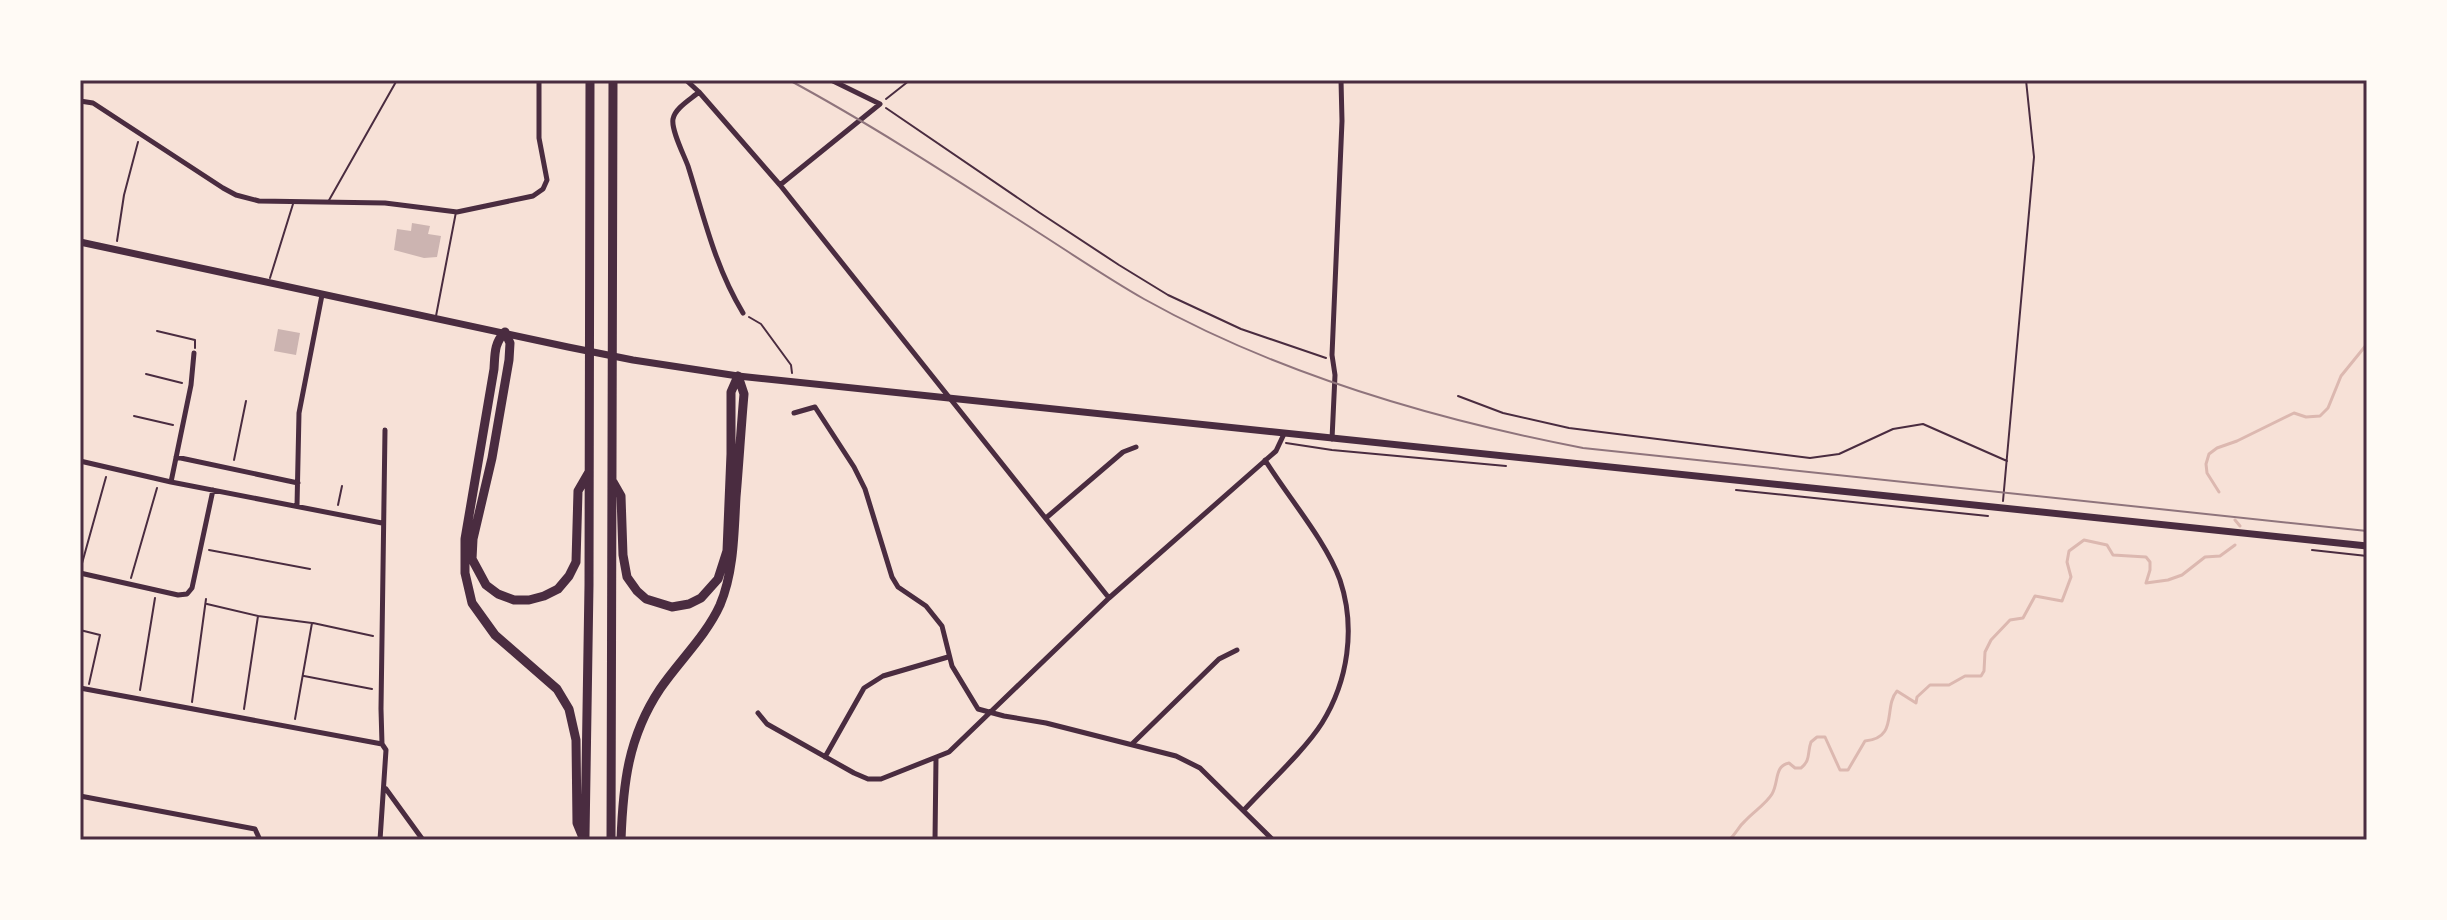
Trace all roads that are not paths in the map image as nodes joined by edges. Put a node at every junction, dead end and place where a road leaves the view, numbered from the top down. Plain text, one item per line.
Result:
1 (397, 80) edge
2 (539, 80) edge
3 (590, 80) edge
4 (613, 80) edge
5 (686, 80) edge
6 (831, 80) edge
7 (1341, 80) edge
8 (699, 92) junction
9 (80, 101) edge
10 (780, 185) junction
11 (293, 203) junction
12 (327, 203) junction
13 (457, 212) junction
14 (80, 242) edge
15 (269, 283) junction
16 (322, 295) junction
17 (743, 313) road end
18 (436, 317) junction
19 (505, 332) junction
20 (194, 353) road end
21 (738, 376) junction
22 (950, 398) junction
23 (794, 413) dead end
24 (385, 430) dead end
25 (1284, 434) junction
26 (1332, 439) junction
27 (1136, 447) dead end
28 (176, 457) junction
29 (1264, 460) junction
30 (80, 461) edge
31 (589, 472) junction
32 (613, 481) junction
33 (171, 482) junction
34 (298, 483) junction
35 (213, 490) junction
36 (297, 506) junction
37 (1046, 518) junction
38 (382, 523) junction
39 (2367, 546) edge
40 (80, 571) edge
41 (1109, 598) junction
42 (1237, 650) dead end
43 (948, 657) junction
44 (80, 688) edge
45 (758, 713) dead end
46 (992, 713) junction
47 (382, 744) junction
48 (1131, 744) junction
49 (825, 757) junction
50 (936, 758) junction
51 (385, 788) junction
52 (80, 796) edge
53 (1244, 810) junction
54 (260, 840) edge
55 (380, 840) edge
56 (423, 840) edge
57 (584, 840) edge
58 (611, 840) edge
59 (621, 840) edge
60 (935, 840) edge
61 (1273, 840) edge

1 - 12 lane
2 - 13 street
3 - 31 highway
4 - 32 highway
5 - 8 street
6 - 10 street
7 - 26 street
8 - 10 street
8 - 17 street
9 - 11 street
10 - 22 street
11 - 12 street
11 - 15 lane
12 - 13 street
13 - 18 lane
14 - 15 main road
15 - 16 main road
16 - 18 main road
16 - 34 street
18 - 19 main road
19 - 21 main road
19 - 31 highway
19 - 57 highway
20 - 28 street
21 - 22 main road
21 - 32 highway
21 - 59 highway
22 - 25 main road
22 - 37 street
23 - 43 street
24 - 38 street
25 - 26 main road
25 - 29 street
26 - 39 main road
27 - 37 street
28 - 33 street
28 - 34 street
29 - 41 street
29 - 53 street
30 - 33 street
31 - 57 highway
32 - 58 highway
33 - 35 street
34 - 36 street
35 - 36 street
35 - 40 street
36 - 38 street
37 - 41 street
38 - 47 street
41 - 46 street
42 - 48 street
43 - 46 street
43 - 49 street
44 - 47 street
45 - 49 street
46 - 48 street
46 - 50 street
47 - 51 street
48 - 53 street
49 - 50 street
50 - 60 street
51 - 55 street
51 - 56 street
52 - 54 street
53 - 61 street

